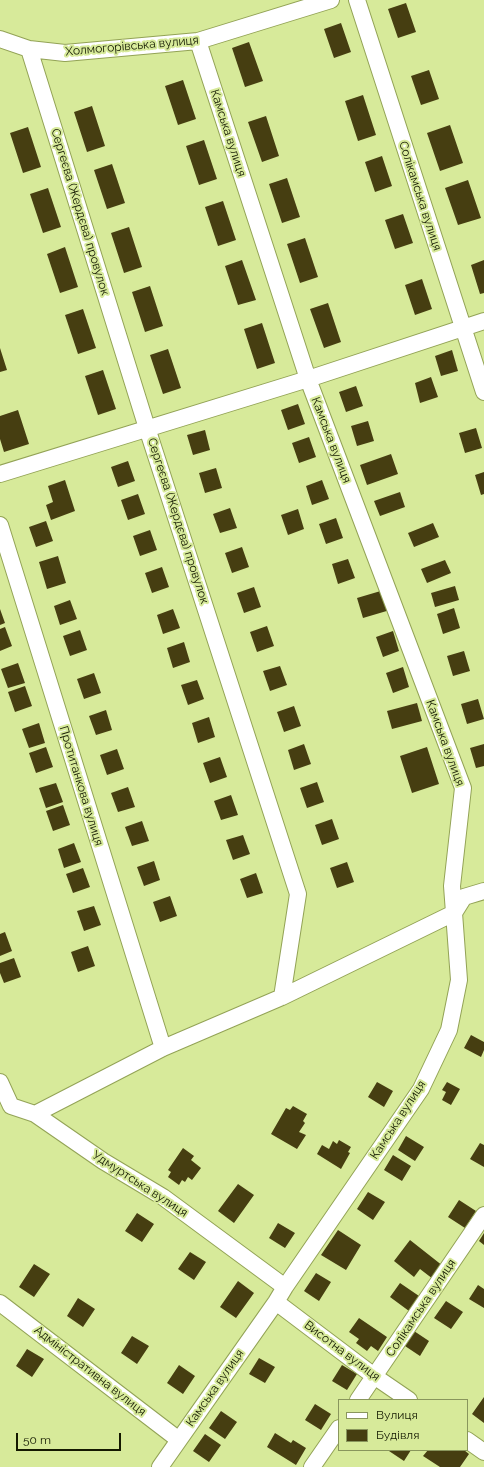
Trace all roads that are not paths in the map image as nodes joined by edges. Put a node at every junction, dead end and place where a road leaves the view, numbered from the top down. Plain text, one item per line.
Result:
1 (331, 0) edge
2 (357, 0) edge
3 (0, 39) edge
4 (198, 41) junction
5 (29, 49) junction
6 (484, 321) edge
7 (463, 328) junction
8 (308, 379) junction
9 (484, 392) edge
10 (147, 428) junction
11 (0, 474) edge
12 (0, 525) edge
13 (484, 891) edge
14 (454, 913) junction
15 (282, 996) junction
16 (163, 1048) junction
17 (0, 1082) edge
18 (35, 1114) junction
19 (484, 1215) edge
20 (285, 1287) junction
21 (276, 1302) junction
22 (0, 1303) edge
23 (374, 1376) junction
24 (359, 1399) edge
25 (408, 1399) edge
26 (338, 1429) edge
27 (179, 1440) junction
28 (468, 1441) edge
29 (484, 1452) edge
30 (160, 1467) edge
31 (312, 1467) edge

1 - 4 street, Холмогорівська вулиця
2 - 7 street, Солікамська вулиця
3 - 5 street, Холмогорівська вулиця
4 - 5 street, Холмогорівська вулиця
4 - 8 street, Камська вулиця
5 - 10 street, Сергеєва (Жердєва) провулок
6 - 7 street
7 - 8 street
7 - 9 street, Солікамська вулиця
8 - 10 street
8 - 14 street, Камська вулиця
10 - 11 street
10 - 15 street, Сергеєва (Жердєва) провулок
12 - 16 street, Протитанкова вулиця
13 - 14 street
14 - 15 street
14 - 20 street, Камська вулиця
15 - 16 street
16 - 18 street
17 - 18 street, Удмуртська вулиця
18 - 20 street, Удмуртська вулиця
19 - 23 street, Солікамська вулиця
20 - 21 street, Камська вулиця
21 - 23 street, Висотна вулиця
21 - 27 street, Камська вулиця
22 - 27 street, Адміністративна вулиця
23 - 24 street, Солікамська вулиця
23 - 25 street, Висотна вулиця
26 - 31 street
27 - 30 street, Камська вулиця
28 - 29 street

